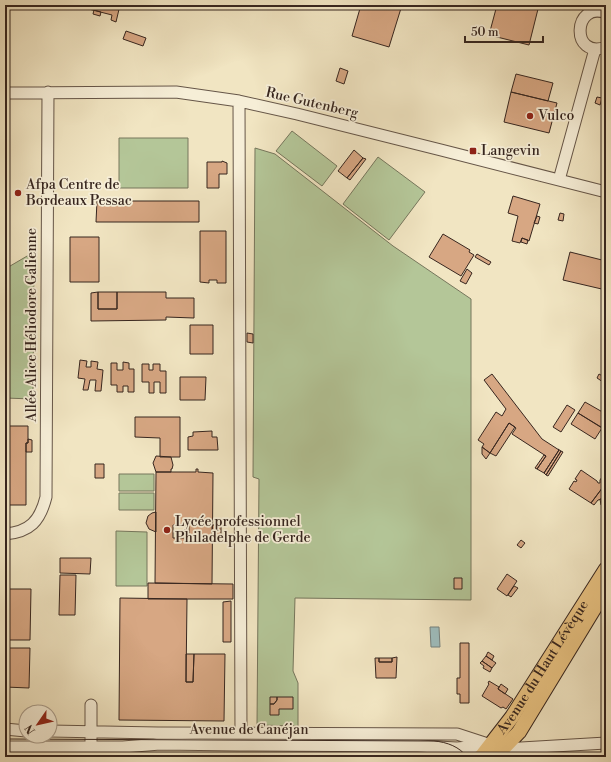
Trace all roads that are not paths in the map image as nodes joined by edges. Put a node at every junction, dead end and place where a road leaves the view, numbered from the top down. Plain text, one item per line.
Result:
1 (605, 10) edge
2 (600, 48) edge
3 (48, 92) junction
4 (5, 93) edge
5 (238, 101) junction
6 (559, 180) junction
7 (606, 192) edge
8 (5, 534) edge
9 (606, 569) edge
10 (606, 579) edge
11 (606, 589) edge
12 (91, 705) dead end
13 (5, 729) edge
14 (18, 730) edge
15 (58, 731) edge
16 (91, 731) junction
17 (241, 733) junction
18 (606, 743) edge
19 (5, 747) edge
20 (497, 750) edge
21 (91, 752) edge
22 (481, 757) edge

1 - 2 street
2 - 6 street
3 - 4 street, Rue Gutenberg
3 - 5 street, Rue Gutenberg
3 - 8 street, Allée Alice Héliodore Galienne
5 - 6 street, Rue Gutenberg
5 - 17 street
6 - 7 street, Rue Gutenberg
9 - 20 main road, Avenue du Haut Lévèque
10 - 20 street, Avenue du Haut Lévèque
11 - 20 main road, Avenue du Haut Lévèque
12 - 16 street
13 - 14 street
15 - 16 street, Avenue de Canéjan
16 - 17 street, Avenue de Canéjan
16 - 21 street
17 - 20 street, Avenue de Canéjan
18 - 20 street, Avenue de Canéjan
19 - 21 street, Avenue de Canéjan
20 - 21 street, Avenue de Canéjan
20 - 22 main road, Avenue du Haut Lévèque

